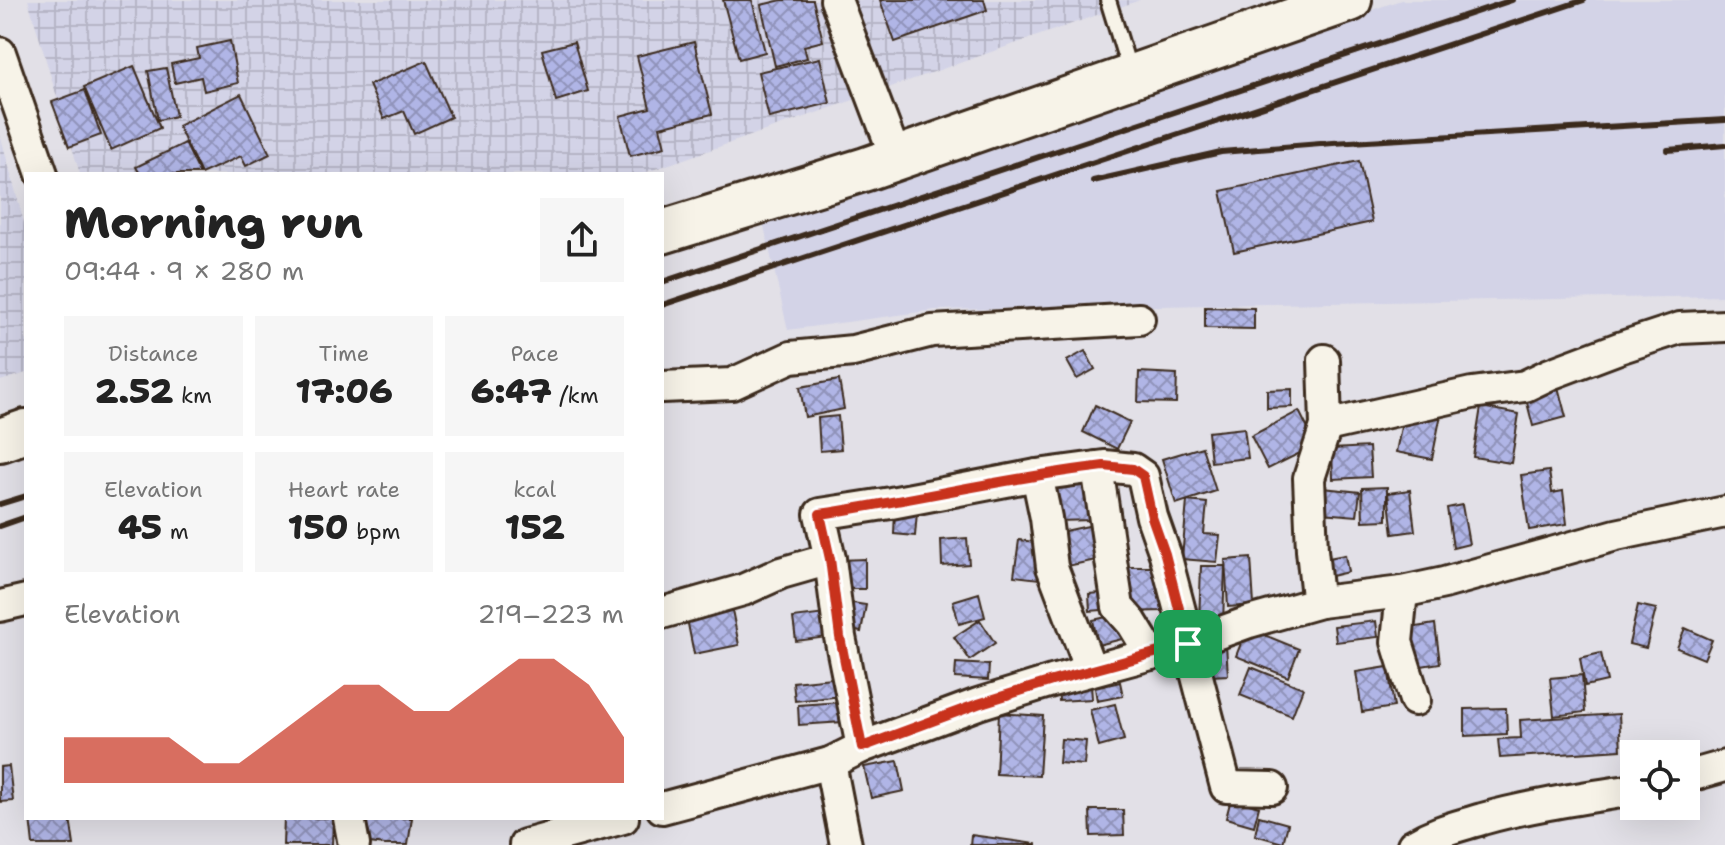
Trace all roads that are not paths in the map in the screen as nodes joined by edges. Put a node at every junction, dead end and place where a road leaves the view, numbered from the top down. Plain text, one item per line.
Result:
1 (836, 0) edge
2 (1108, 0) edge
3 (1350, 0) edge
4 (1302, 8) edge
5 (0, 53) edge
6 (1132, 77) junction
7 (896, 158) junction
8 (41, 172) edge
9 (664, 231) edge
10 (1139, 319) dead end
11 (1725, 326) edge
12 (1324, 360) dead end
13 (664, 387) edge
14 (1326, 426) junction
15 (24, 432) edge
16 (0, 440) edge
17 (1097, 467) junction
18 (1037, 475) junction
19 (1725, 512) edge
20 (830, 559) junction
21 (1402, 592) junction
22 (24, 600) edge
23 (1320, 602) junction
24 (0, 606) edge
25 (664, 612) edge
26 (1188, 644) junction
27 (1151, 654) junction
28 (1091, 670) junction
29 (1415, 700) dead end
30 (862, 747) junction
31 (830, 763) junction
32 (1725, 766) edge
33 (1700, 773) edge
34 (1272, 788) dead end
35 (1620, 792) edge
36 (664, 807) edge
37 (349, 820) edge
38 (616, 820) edge
39 (354, 845) edge
40 (525, 845) edge
41 (846, 845) edge
42 (1413, 845) edge

1 - 7 street
2 - 6 lane
3 - 4 main road
4 - 6 main road
5 - 8 street
6 - 7 main road
7 - 9 main road
10 - 13 street
11 - 14 street
12 - 14 street
14 - 23 street
15 - 16 main road
17 - 18 street
17 - 26 street
17 - 27 street
18 - 20 street
18 - 28 street
19 - 21 street
20 - 25 street
20 - 30 street
21 - 23 street
21 - 29 street
22 - 24 street
23 - 26 street
26 - 27 street
26 - 34 street
27 - 28 street
28 - 30 street
30 - 31 street
31 - 36 street
31 - 41 street
32 - 33 street
35 - 42 street
37 - 39 street
38 - 40 street

